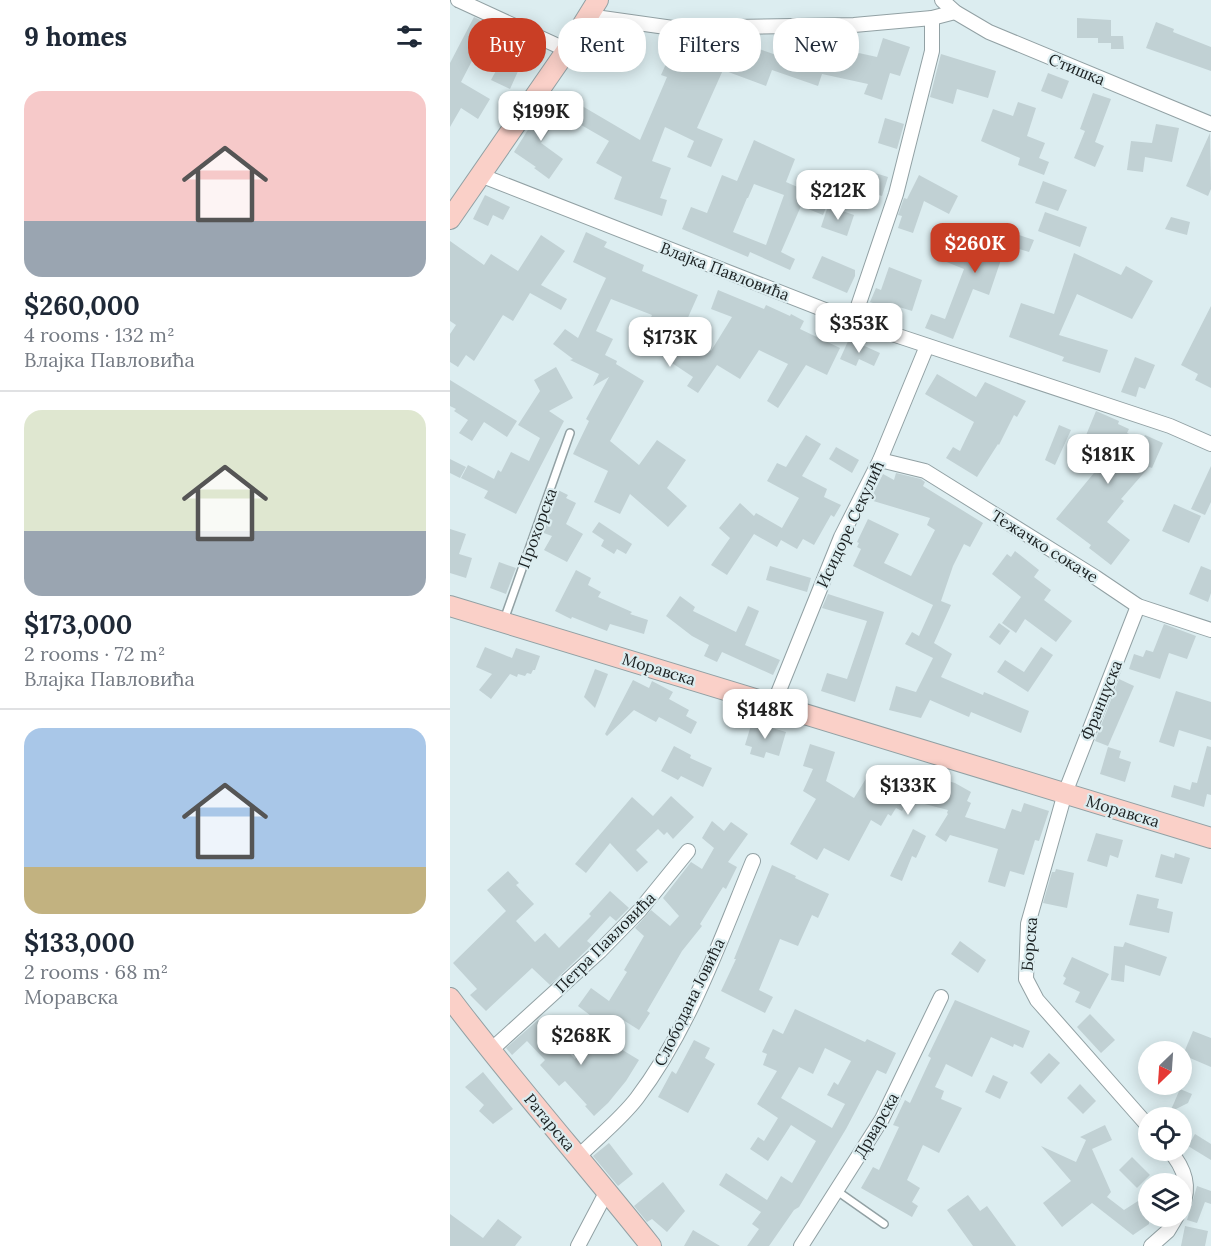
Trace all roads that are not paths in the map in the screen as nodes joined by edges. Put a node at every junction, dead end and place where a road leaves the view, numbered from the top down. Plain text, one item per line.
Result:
1 (458, 0) edge
2 (942, 0) edge
3 (593, 8) edge
4 (954, 12) junction
5 (932, 18) junction
6 (558, 46) edge
7 (558, 63) edge
8 (1211, 124) edge
9 (480, 175) junction
10 (450, 219) edge
11 (853, 321) junction
12 (927, 346) junction
13 (570, 433) dead end
14 (1211, 444) edge
15 (880, 460) junction
16 (450, 606) edge
17 (1138, 606) junction
18 (503, 622) junction
19 (1211, 630) edge
20 (774, 704) junction
21 (1065, 793) junction
22 (1211, 838) edge
23 (688, 851) dead end
24 (753, 861) dead end
25 (941, 997) dead end
26 (450, 998) edge
27 (490, 1051) junction
28 (1138, 1115) edge
29 (579, 1156) junction
30 (607, 1191) junction
31 (837, 1191) junction
32 (884, 1224) dead end
33 (1170, 1227) edge
34 (578, 1246) edge
35 (651, 1246) edge
36 (801, 1246) edge
37 (1151, 1246) edge

1 - 6 street
2 - 4 street, Стишка
3 - 5 street
4 - 5 street
4 - 8 street, Стишка
5 - 11 street
7 - 9 street
9 - 10 street
9 - 11 street, Влајка Павловића
11 - 12 street, Влајка Павловића
12 - 14 street, Влајка Павловића
12 - 15 street, Исидоре Секулић
13 - 18 lane, Прохорска
15 - 17 street, Тежачко сокаче
15 - 20 street, Исидоре Секулић
16 - 18 street, Моравска
17 - 19 street, Тежачко сокаче
17 - 21 street, Француска
18 - 20 street, Моравска
20 - 21 street, Моравска
21 - 22 street, Моравска
21 - 28 street, Борска
23 - 27 street, Петра Павловића
24 - 29 street, Слободана Јовића
25 - 31 street, Дрварска
26 - 27 street, Ратарска
27 - 29 street, Ратарска
29 - 30 street, Ратарска
30 - 34 street
30 - 35 street, Ратарска
31 - 32 lane
31 - 36 street, Дрварска
33 - 37 street

